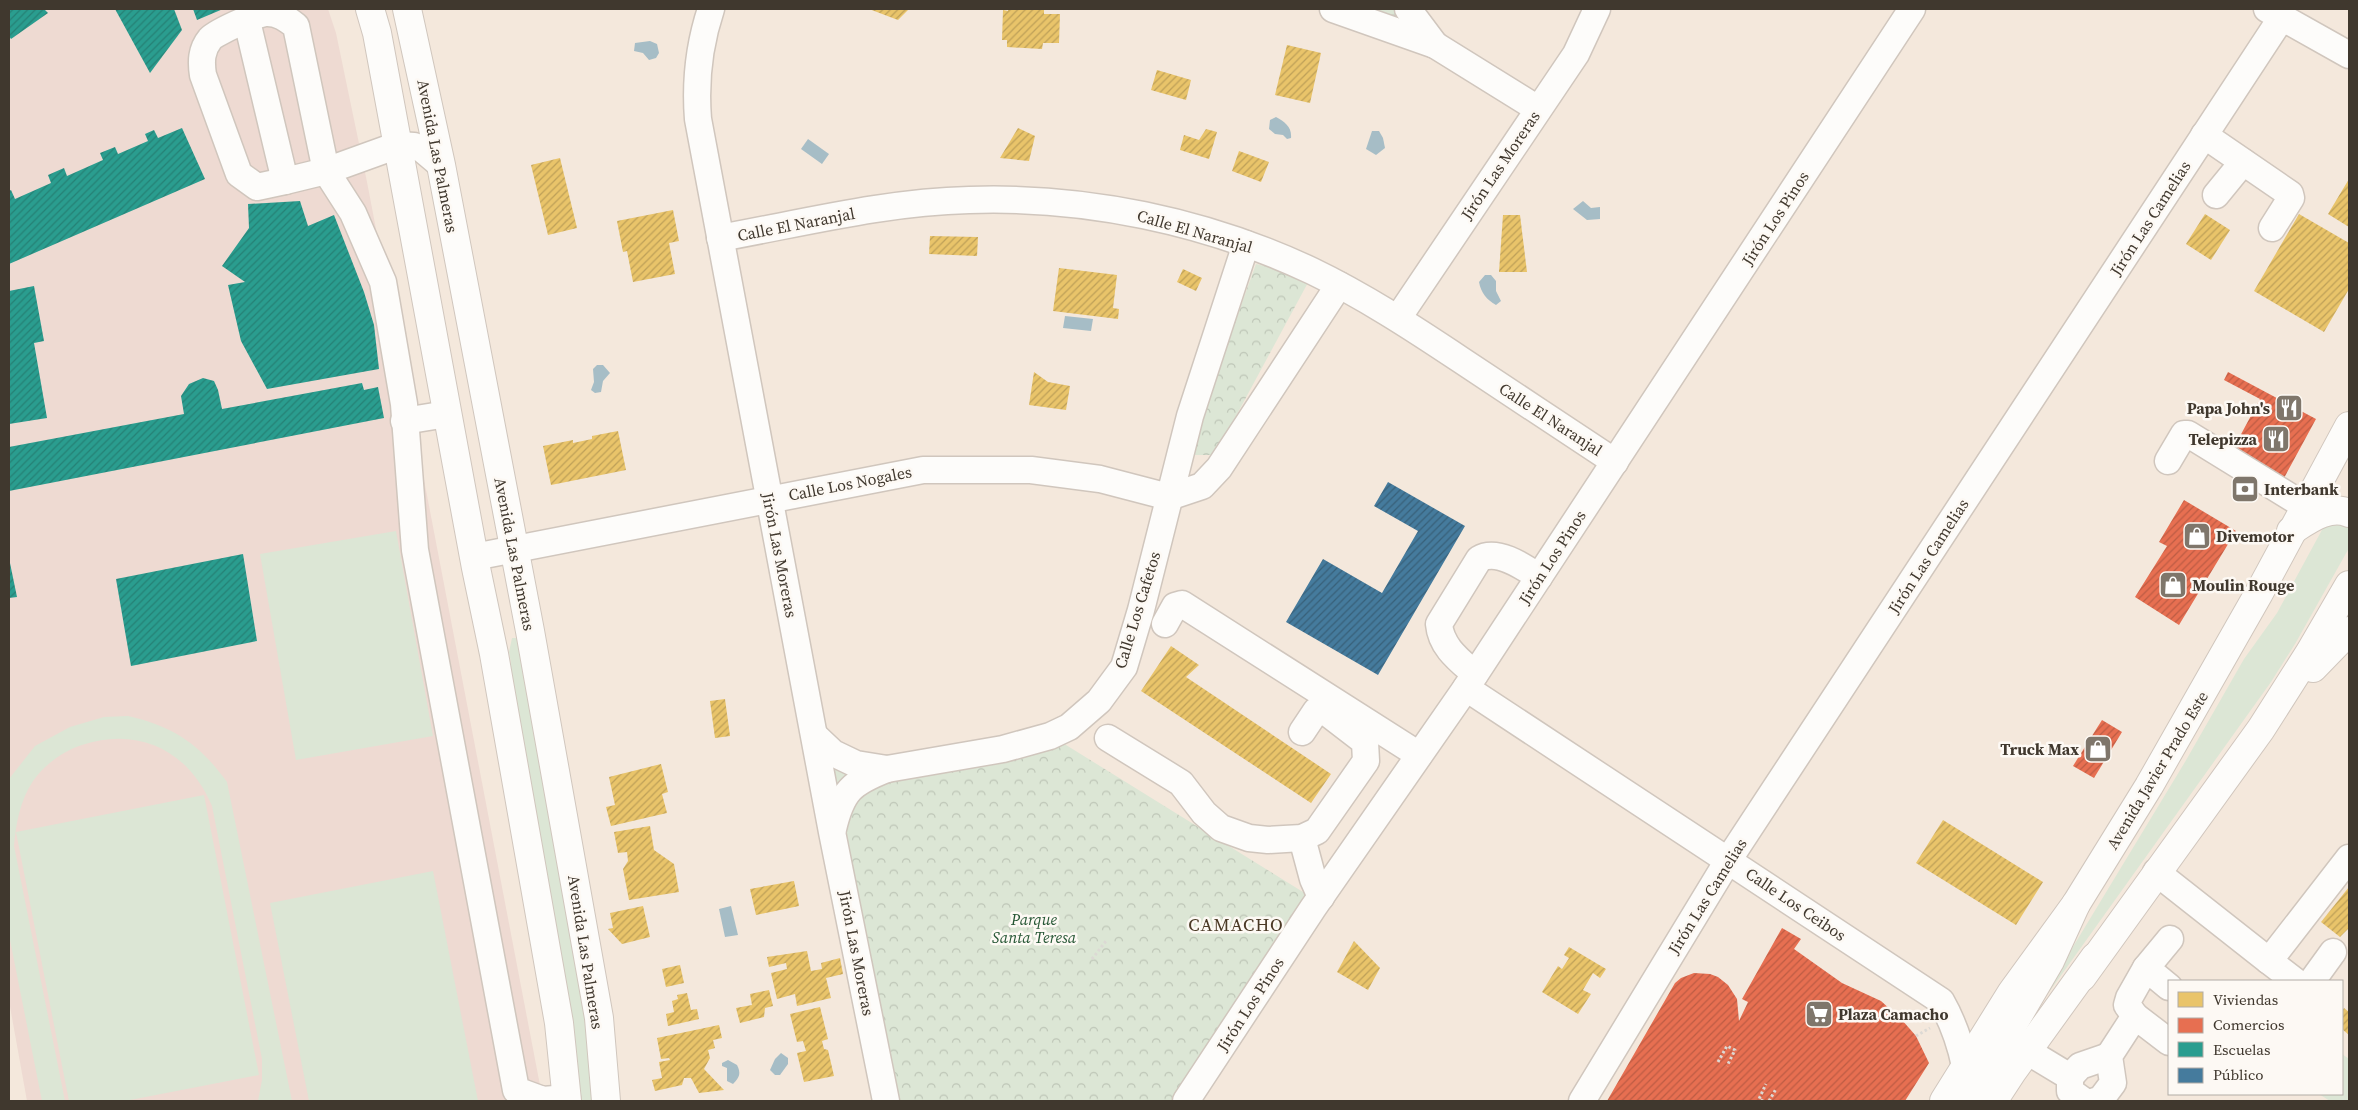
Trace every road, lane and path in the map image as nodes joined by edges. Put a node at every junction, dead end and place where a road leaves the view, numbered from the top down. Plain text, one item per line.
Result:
1 (370, 9) edge
2 (407, 9) edge
3 (710, 9) edge
4 (1333, 9) edge
5 (1408, 9) edge
6 (1597, 9) edge
7 (1912, 9) edge
8 (2274, 13) edge
9 (263, 14) edge
10 (1435, 45) junction
11 (2349, 55) edge
12 (1538, 109) junction
13 (2204, 135) junction
14 (398, 145) junction
15 (2243, 162) junction
16 (441, 165) junction
17 (326, 171) junction
18 (284, 182) junction
19 (2216, 195) dead end
20 (2272, 228) dead end
21 (720, 238) junction
22 (1246, 244) junction
23 (1339, 285) junction
24 (1398, 318) junction
25 (447, 414) junction
26 (404, 421) junction
27 (2349, 426) edge
28 (2168, 461) dead end
29 (1615, 462) junction
30 (2349, 471) edge
31 (503, 489) junction
32 (1169, 497) junction
33 (769, 498) junction
34 (2309, 500) junction
35 (464, 501) junction
36 (2349, 513) edge
37 (2291, 531) junction
38 (514, 550) junction
39 (474, 556) junction
40 (1539, 577) junction
41 (2349, 585) edge
42 (1166, 624) dead end
43 (530, 631) junction
44 (2349, 631) edge
45 (494, 654) junction
46 (1470, 681) junction
47 (2282, 696) junction
48 (1302, 732) dead end
49 (815, 736) junction
50 (1108, 738) dead end
51 (1419, 755) junction
52 (887, 769) junction
53 (832, 832) junction
54 (1302, 838) junction
55 (2349, 858) edge
56 (1729, 859) junction
57 (2156, 872) junction
58 (1321, 897) junction
59 (2076, 904) junction
60 (2170, 939) dead end
61 (1106, 941) dead end
62 (2333, 952) dead end
63 (2095, 957) junction
64 (1092, 959) dead end
65 (2269, 961) junction
66 (2146, 968) junction
67 (2295, 980) edge
68 (2313, 980) edge
69 (2168, 986) edge
70 (2135, 1016) junction
71 (2168, 1041) edge
72 (2032, 1054) junction
73 (2109, 1056) junction
74 (1718, 1062) dead end
75 (1727, 1066) dead end
76 (1965, 1066) junction
77 (2070, 1077) junction
78 (1766, 1084) dead end
79 (1776, 1089) dead end
80 (567, 1099) edge
81 (606, 1101) edge
82 (886, 1101) edge
83 (1186, 1101) edge
84 (1582, 1101) edge
85 (1763, 1101) edge
86 (1769, 1101) edge
87 (1944, 1101) edge
88 (1968, 1101) edge
89 (1993, 1101) edge
90 (2004, 1101) edge
91 (2084, 1101) edge
92 (2095, 1101) edge

1 - 14 main road
2 - 16 main road, Avenida Las Palmeras
3 - 21 street, Jirón Las Moreras
4 - 10 street
5 - 10 street
6 - 12 street, Jirón Las Moreras
7 - 29 street, Jirón Los Pinos
8 - 11 street
8 - 13 street, Jirón Las Camelias
9 - 17 street
9 - 18 street
9 - 18 street
10 - 12 street
12 - 24 street, Jirón Las Moreras
13 - 15 street
13 - 56 street, Jirón Las Camelias
14 - 16 street
14 - 17 street
14 - 25 main road
15 - 19 street
15 - 20 street
16 - 31 main road, Avenida Las Palmeras
17 - 18 street
17 - 26 street
21 - 22 street, Calle El Naranjal
21 - 33 street, Jirón Las Moreras
22 - 23 street, Calle El Naranjal
22 - 32 street, Calle Los Cafetos
23 - 24 street, Calle El Naranjal
23 - 32 street
24 - 29 street, Calle El Naranjal
25 - 26 street
25 - 35 main road
26 - 80 street
27 - 34 main road, Avenida Javier Prado Este
28 - 34 street
29 - 40 street, Jirón Los Pinos
30 - 34 main road
31 - 35 main road
31 - 38 main road, Avenida Las Palmeras
32 - 33 street, Calle Los Nogales
32 - 52 street, Calle Los Cafetos
33 - 38 street, Calle Los Nogales
33 - 49 street, Jirón Las Moreras
34 - 37 main road, Avenida Javier Prado Este
35 - 39 main road
36 - 37 main road
37 - 59 main road, Avenida Javier Prado Este
38 - 39 street, Calle Los Nogales
38 - 43 main road, Avenida Las Palmeras
39 - 45 main road
40 - 46 street, Jirón Los Pinos
40 - 46 street, Calle Los Ceibos
41 - 47 main road
42 - 51 street
43 - 45 main road
43 - 81 main road, Avenida Las Palmeras
44 - 47 main road
45 - 80 main road
46 - 51 street, Jirón Los Pinos
46 - 56 street, Calle Los Ceibos
47 - 57 main road
48 - 54 street
49 - 52 street, Calle Los Cafetos
49 - 53 street, Jirón Las Moreras
50 - 54 street
51 - 58 street, Jirón Los Pinos
52 - 53 street, Calle Los Cafetos
53 - 82 street, Jirón Las Moreras
54 - 58 street
55 - 65 street
56 - 76 street, Calle Los Ceibos
56 - 84 street, Jirón Las Camelias
57 - 63 main road
57 - 65 street
58 - 83 street, Jirón Los Pinos
59 - 76 main road, Avenida Javier Prado Este
59 - 88 main road
60 - 66 street
61 - 64 path
62 - 68 street
63 - 72 main road
63 - 89 main road
65 - 67 street
66 - 69 street
66 - 70 street
70 - 71 street
70 - 73 street
72 - 77 street
72 - 90 main road
73 - 77 street
73 - 92 street
74 - 75 path
76 - 87 main road, Avenida Javier Prado Este
77 - 91 street
78 - 85 path
79 - 86 path

